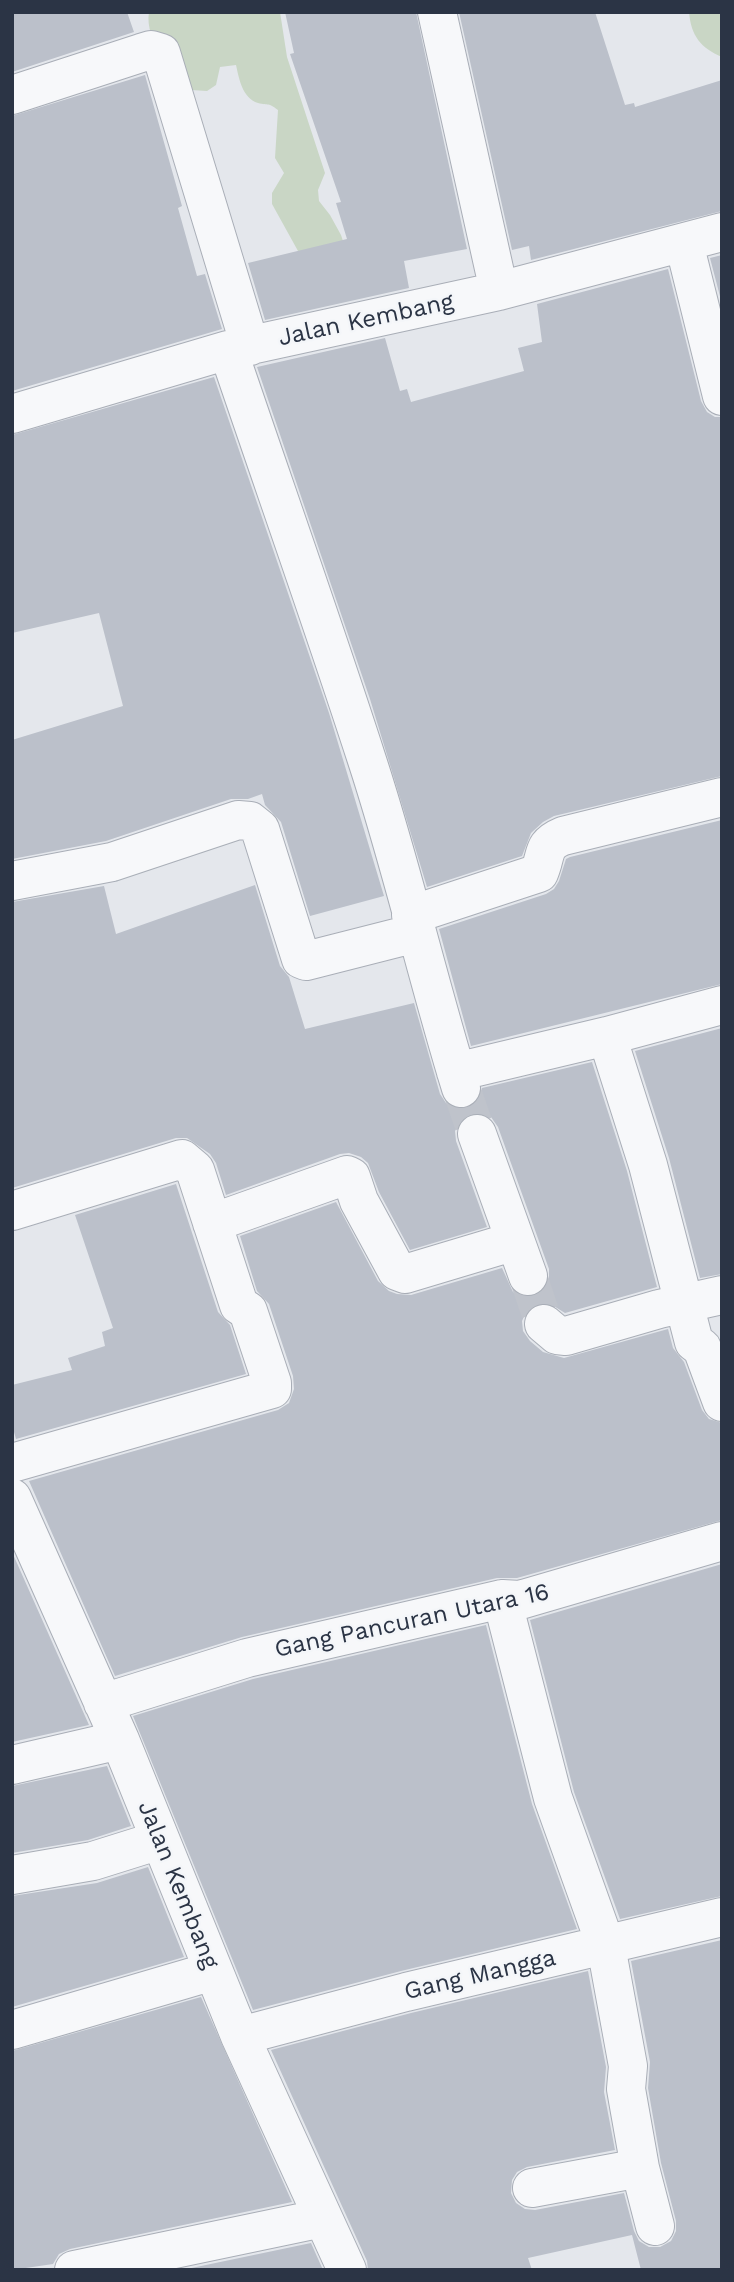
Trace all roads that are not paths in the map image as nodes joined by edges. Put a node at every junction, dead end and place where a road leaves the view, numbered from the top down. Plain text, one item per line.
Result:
1 (438, 12) edge
2 (12, 95) edge
3 (722, 232) edge
4 (684, 243) junction
5 (499, 291) junction
6 (239, 348) junction
7 (722, 396) edge
8 (12, 414) edge
9 (722, 797) edge
10 (12, 881) edge
11 (414, 924) junction
12 (722, 1005) edge
13 (607, 1036) junction
14 (477, 1134) tunnel mouth
15 (12, 1211) edge
16 (212, 1223) junction
17 (515, 1241) junction
18 (528, 1276) tunnel mouth
19 (722, 1296) edge
20 (685, 1305) junction
21 (544, 1324) dead end
22 (722, 1402) edge
23 (12, 1463) edge
24 (12, 1498) edge
25 (20, 1537) edge
26 (722, 1541) edge
27 (502, 1599) junction
28 (103, 1703) junction
29 (120, 1740) junction
30 (12, 1765) edge
31 (159, 1840) junction
32 (12, 1875) edge
33 (722, 1917) edge
34 (606, 1946) junction
35 (213, 1971) junction
36 (12, 2030) edge
37 (240, 2036) junction
38 (640, 2168) junction
39 (532, 2188) dead end
40 (323, 2218) junction
41 (655, 2226) dead end
42 (74, 2270) edge
43 (347, 2270) edge

1 - 5 street
2 - 6 street
3 - 4 street, Jalan Kembang
4 - 5 street, Jalan Kembang
4 - 7 street
5 - 6 street, Jalan Kembang
6 - 8 street, Jalan Kembang
6 - 11 street
9 - 11 street
10 - 11 street
11 - 13 street
12 - 13 street
13 - 20 street
14 - 17 street
15 - 16 street
16 - 17 street
16 - 23 street
17 - 18 street
19 - 20 street
20 - 21 street
20 - 22 street
24 - 25 street, Jalan Kembang
25 - 28 street, Jalan Kembang
26 - 27 street, Gang Pancuran Utara 16
27 - 28 street, Gang Pancuran Utara 16
27 - 34 street
28 - 29 street, Jalan Kembang
29 - 30 street
29 - 31 street, Jalan Kembang
31 - 32 street
31 - 35 street, Jalan Kembang
33 - 34 street, Gang Mangga
34 - 37 street, Gang Mangga
34 - 38 street
35 - 36 street
35 - 37 street, Jalan Kembang
37 - 40 street, Jalan Kembang
38 - 39 street
38 - 41 street
40 - 42 street
40 - 43 street, Jalan Kembang

